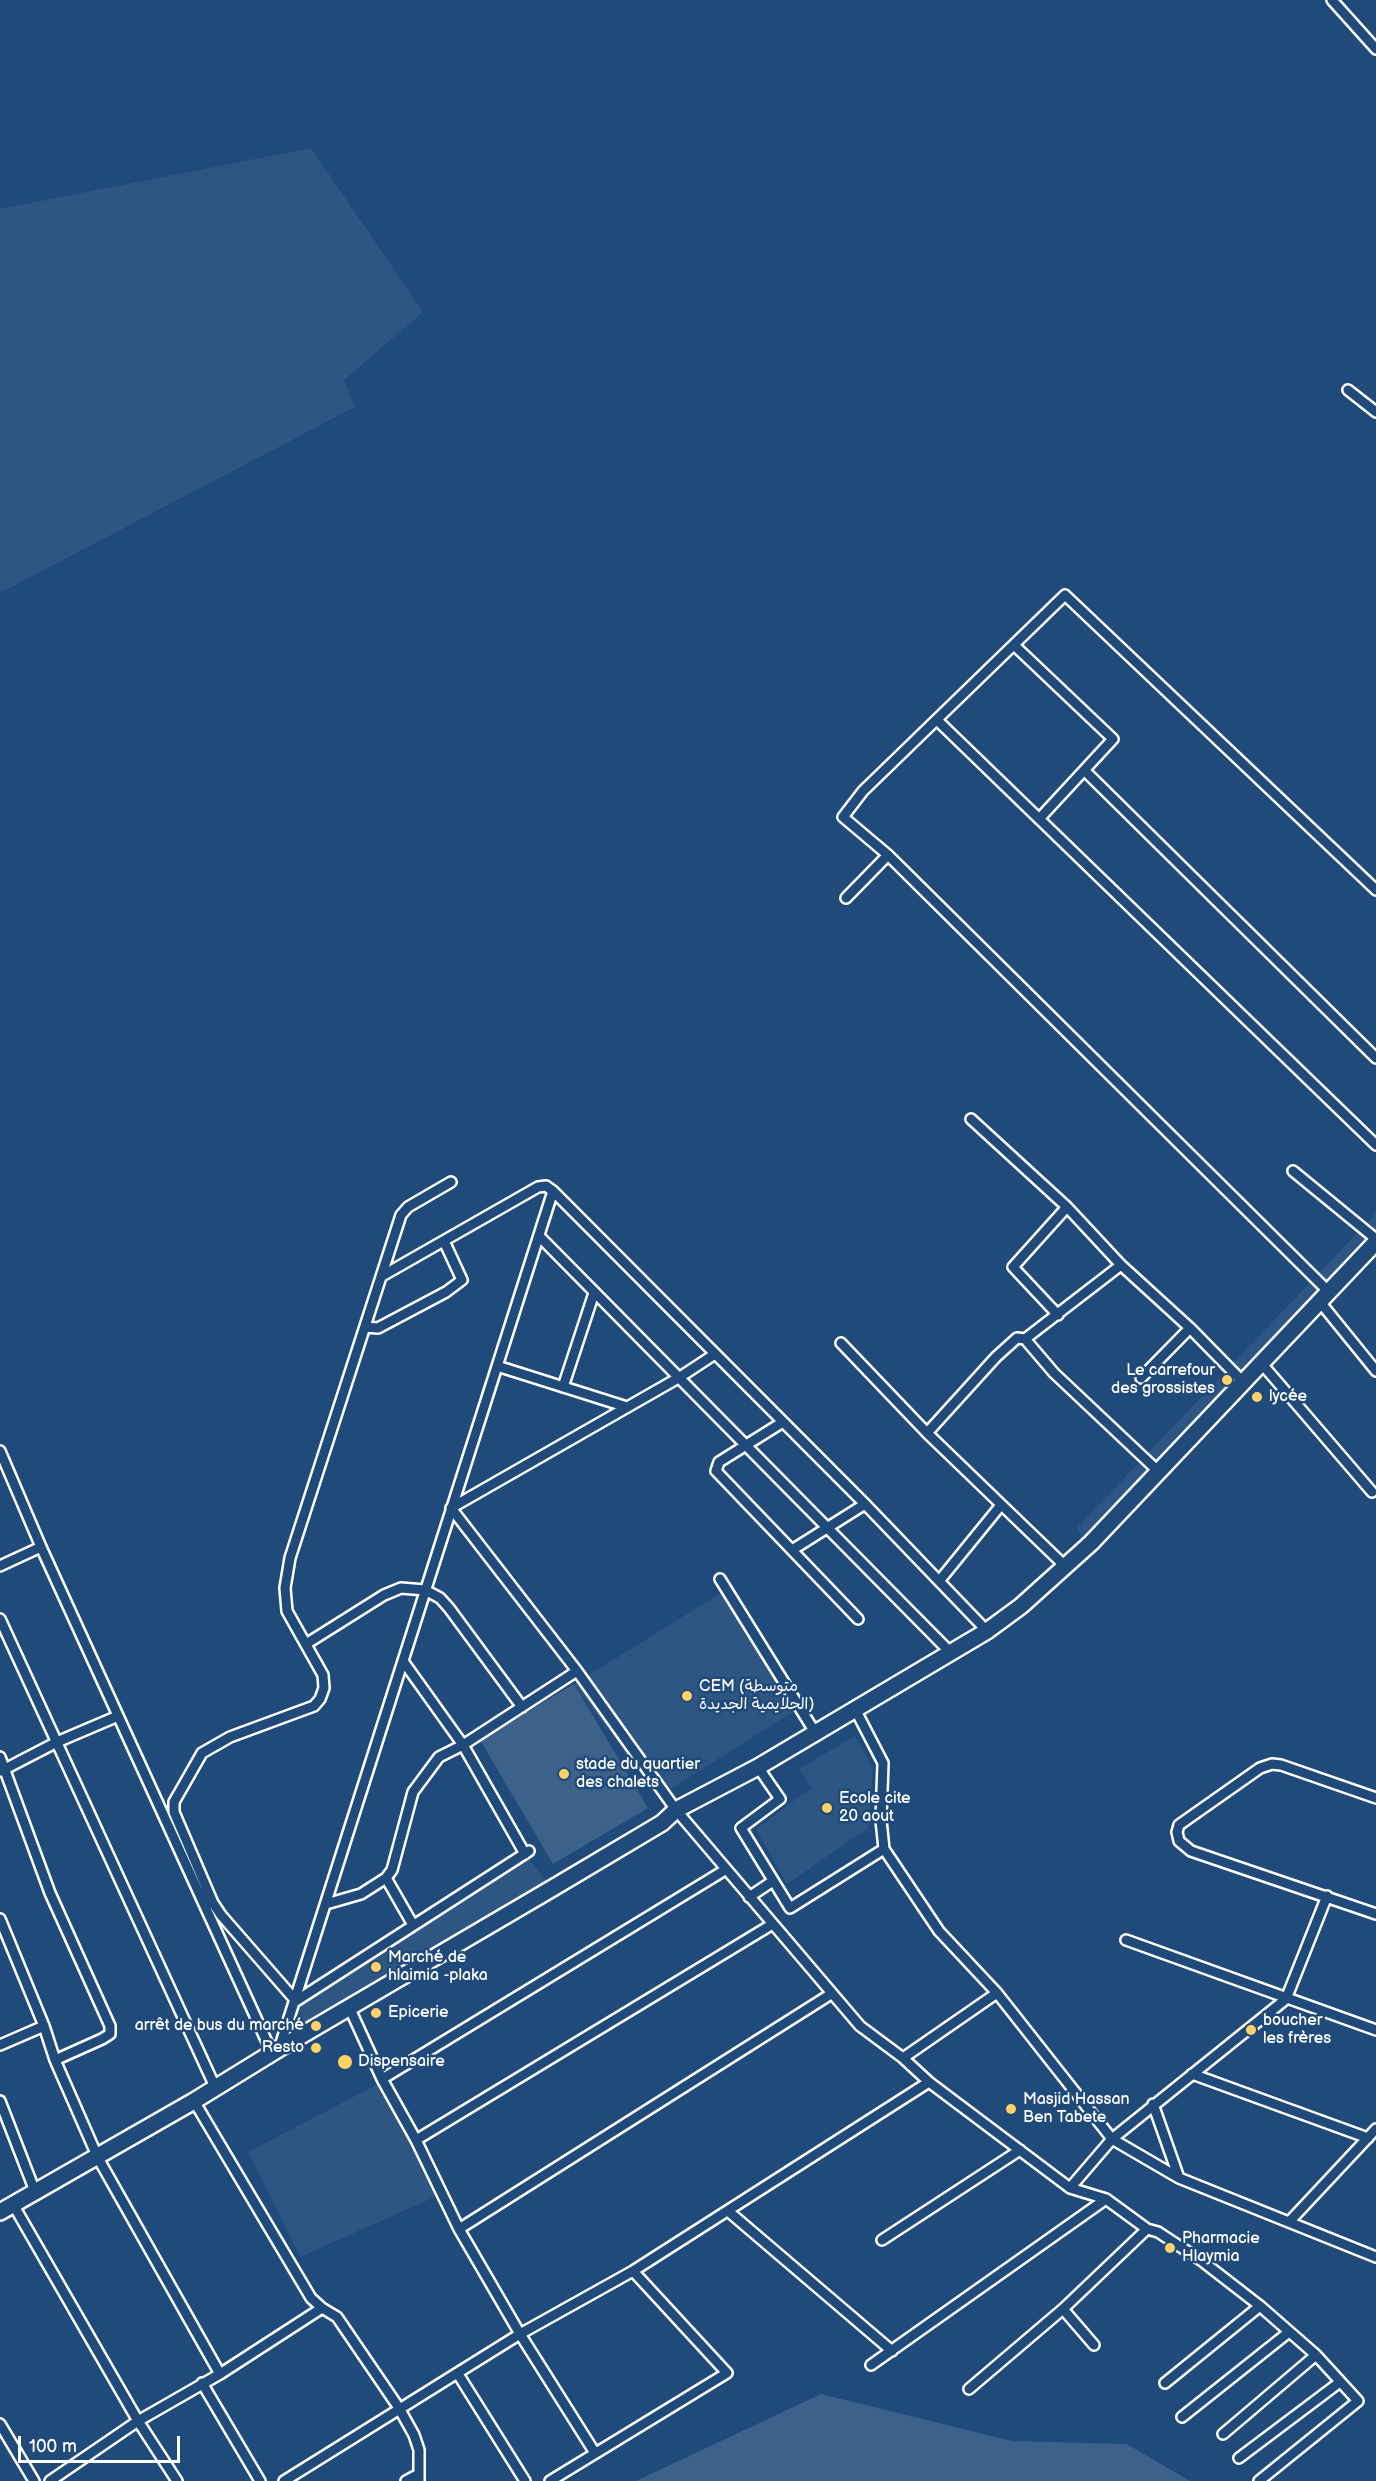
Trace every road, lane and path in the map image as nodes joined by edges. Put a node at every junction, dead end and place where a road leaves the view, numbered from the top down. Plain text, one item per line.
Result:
1 (1332, 0) edge
2 (1376, 49) edge
3 (1348, 390) dead end
4 (1376, 412) edge
5 (1015, 646) junction
6 (937, 720) junction
7 (1086, 771) junction
8 (1039, 819) junction
9 (888, 855) junction
10 (1376, 890) edge
11 (846, 898) dead end
12 (1376, 1058) edge
13 (971, 1119) dead end
14 (1376, 1145) edge
15 (1293, 1171) dead end
16 (451, 1182) dead end
17 (553, 1191) junction
18 (1067, 1207) junction
19 (538, 1236) junction
20 (1376, 1240) edge
21 (444, 1241) junction
22 (1121, 1265) junction
23 (382, 1276) junction
24 (594, 1293) junction
25 (1324, 1297) junction
26 (1058, 1314) junction
27 (365, 1327) junction
28 (1190, 1328) junction
29 (1025, 1339) junction
30 (841, 1343) dead end
31 (715, 1354) junction
32 (1262, 1364) junction
33 (497, 1366) junction
34 (1376, 1371) edge
35 (680, 1377) junction
36 (1140, 1378) dead end
37 (1244, 1383) junction
38 (563, 1387) junction
39 (627, 1407) junction
40 (783, 1422) junction
41 (927, 1433) junction
42 (746, 1446) junction
43 (0, 1451) edge
44 (1159, 1472) junction
45 (1372, 1492) dead end
46 (865, 1504) junction
47 (1001, 1504) junction
48 (451, 1508) junction
49 (828, 1528) junction
50 (41, 1547) junction
51 (792, 1550) junction
52 (0, 1566) edge
53 (1066, 1567) junction
54 (720, 1579) dead end
55 (940, 1580) junction
56 (425, 1590) junction
57 (0, 1619) edge
58 (858, 1619) dead end
59 (987, 1631) junction
60 (306, 1644) junction
61 (951, 1653) junction
62 (403, 1661) junction
63 (577, 1671) junction
64 (522, 1707) junction
65 (856, 1711) junction
66 (118, 1716) junction
67 (816, 1734) junction
68 (57, 1742) junction
69 (463, 1745) junction
70 (0, 1757) edge
71 (758, 1767) junction
72 (2, 1770) edge
73 (1376, 1798) edge
74 (676, 1810) junction
75 (884, 1849) junction
76 (725, 1870) junction
77 (386, 1878) junction
78 (773, 1881) junction
79 (1327, 1896) junction
80 (749, 1897) junction
81 (326, 1904) junction
82 (1376, 1914) edge
83 (0, 1919) edge
84 (413, 1925) junction
85 (771, 1925) junction
86 (1126, 1940) dead end
87 (997, 1993) junction
88 (831, 1994) junction
89 (1286, 2000) junction
90 (296, 2001) junction
91 (350, 2009) junction
92 (44, 2026) junction
93 (1376, 2030) edge
94 (0, 2045) edge
95 (276, 2050) junction
96 (903, 2058) junction
97 (56, 2060) junction
98 (1192, 2074) junction
99 (382, 2079) junction
100 (929, 2082) junction
101 (216, 2089) junction
102 (0, 2101) edge
103 (194, 2102) junction
104 (1153, 2104) junction
105 (1376, 2128) edge
106 (1368, 2138) junction
107 (1112, 2139) junction
108 (416, 2140) junction
109 (1020, 2150) junction
110 (98, 2158) junction
111 (1179, 2178) junction
112 (1070, 2188) junction
113 (36, 2194) junction
114 (1106, 2199) junction
115 (7, 2209) edge
116 (728, 2211) junction
117 (1289, 2222) junction
118 (459, 2229) junction
119 (1147, 2229) junction
120 (882, 2240) dead end
121 (1376, 2257) edge
122 (633, 2271) junction
123 (1260, 2306) junction
124 (322, 2308) junction
125 (1063, 2309) junction
126 (1289, 2332) junction
127 (520, 2334) junction
128 (1094, 2345) dead end
129 (892, 2352) junction
130 (1316, 2355) junction
131 (872, 2365) dead end
132 (220, 2374) junction
133 (458, 2374) junction
134 (1340, 2382) junction
135 (202, 2383) junction
136 (1165, 2383) dead end
137 (969, 2389) dead end
138 (399, 2408) junction
139 (1182, 2417) dead end
140 (138, 2421) junction
141 (0, 2424) edge
142 (1223, 2434) dead end
143 (596, 2453) junction
144 (1239, 2458) dead end
145 (419, 2477) edge
146 (34, 2481) edge
147 (50, 2481) edge
148 (177, 2481) edge
149 (260, 2481) edge
150 (284, 2481) edge
151 (406, 2481) edge
152 (525, 2481) edge
153 (550, 2481) edge
154 (1260, 2481) edge

1 - 2 street
3 - 4 street
5 - 6 street
5 - 7 street
5 - 10 street
6 - 8 street
6 - 9 street
7 - 8 street
7 - 12 street
8 - 14 street
9 - 11 street
9 - 25 street
13 - 18 street
15 - 20 street
16 - 23 street
17 - 19 street
17 - 21 street
17 - 31 street
18 - 22 street
18 - 26 street
19 - 24 street
19 - 33 street
20 - 25 main road
21 - 23 street
21 - 27 street
22 - 26 street
22 - 28 street
23 - 27 street
24 - 35 street
24 - 38 street
25 - 32 main road
25 - 34 street
26 - 29 street
27 - 60 street
28 - 36 street
28 - 37 street
29 - 41 street
29 - 44 street
30 - 41 street
31 - 35 street
31 - 40 street
32 - 37 main road
32 - 45 street
33 - 38 street
33 - 48 street
35 - 39 street
35 - 42 street
37 - 44 main road
38 - 39 street
39 - 48 street
40 - 42 street
40 - 46 street
41 - 47 street
42 - 49 street
42 - 51 street
43 - 50 street
44 - 53 main road
46 - 49 street
46 - 55 street
47 - 53 street
47 - 55 street
48 - 56 street
48 - 63 street
49 - 51 street
49 - 61 street
50 - 52 street
50 - 66 street
51 - 58 street
53 - 59 main road
54 - 67 street
55 - 59 street
56 - 60 street
56 - 62 street
56 - 64 street
57 - 68 street
59 - 61 main road
60 - 90 street
61 - 65 main road
62 - 69 street
62 - 81 street
63 - 64 street
63 - 74 street
64 - 69 street
65 - 67 main road
65 - 75 street
66 - 68 street
66 - 95 street
67 - 71 main road
68 - 72 street
68 - 101 street
69 - 77 street
69 - 84 street
70 - 72 street
71 - 74 main road
71 - 78 street
72 - 97 street
73 - 79 street
74 - 76 street
74 - 91 main road
75 - 78 street
75 - 87 street
76 - 80 street
76 - 99 street
77 - 81 street
77 - 84 street
78 - 80 street
79 - 82 street
79 - 89 street
80 - 85 street
81 - 90 street
83 - 92 street
84 - 90 street
85 - 88 street
85 - 108 street
86 - 89 street
87 - 96 street
87 - 107 street
88 - 96 street
88 - 118 street
89 - 93 street
89 - 98 street
90 - 95 street
91 - 95 main road
91 - 99 street
92 - 94 street
92 - 97 street
95 - 101 main road
96 - 100 street
97 - 110 street
98 - 104 street
98 - 106 street
99 - 108 street
100 - 109 street
100 - 116 street
101 - 103 main road
102 - 113 street
103 - 110 main road
103 - 124 street
104 - 107 street
104 - 111 street
105 - 106 street
106 - 117 street
107 - 111 street
107 - 112 street
108 - 118 street
109 - 112 street
109 - 120 street
110 - 113 main road
110 - 132 street
111 - 117 street
112 - 114 street
113 - 115 main road
114 - 119 street
114 - 129 street
115 - 140 street
116 - 122 street
116 - 129 street
117 - 121 street
118 - 127 street
119 - 123 street
119 - 125 street
122 - 127 street
122 - 143 street
123 - 126 street
123 - 136 street
124 - 132 street
124 - 138 street
125 - 128 street
125 - 137 street
126 - 130 street
126 - 139 street
127 - 133 street
127 - 143 street
129 - 131 street
130 - 134 street
130 - 142 street
132 - 135 street
133 - 138 street
133 - 152 street
134 - 144 street
134 - 154 street
135 - 140 street
135 - 149 street
138 - 145 street
138 - 150 street
140 - 147 street
140 - 148 street
141 - 146 street
143 - 153 street
145 - 151 street

